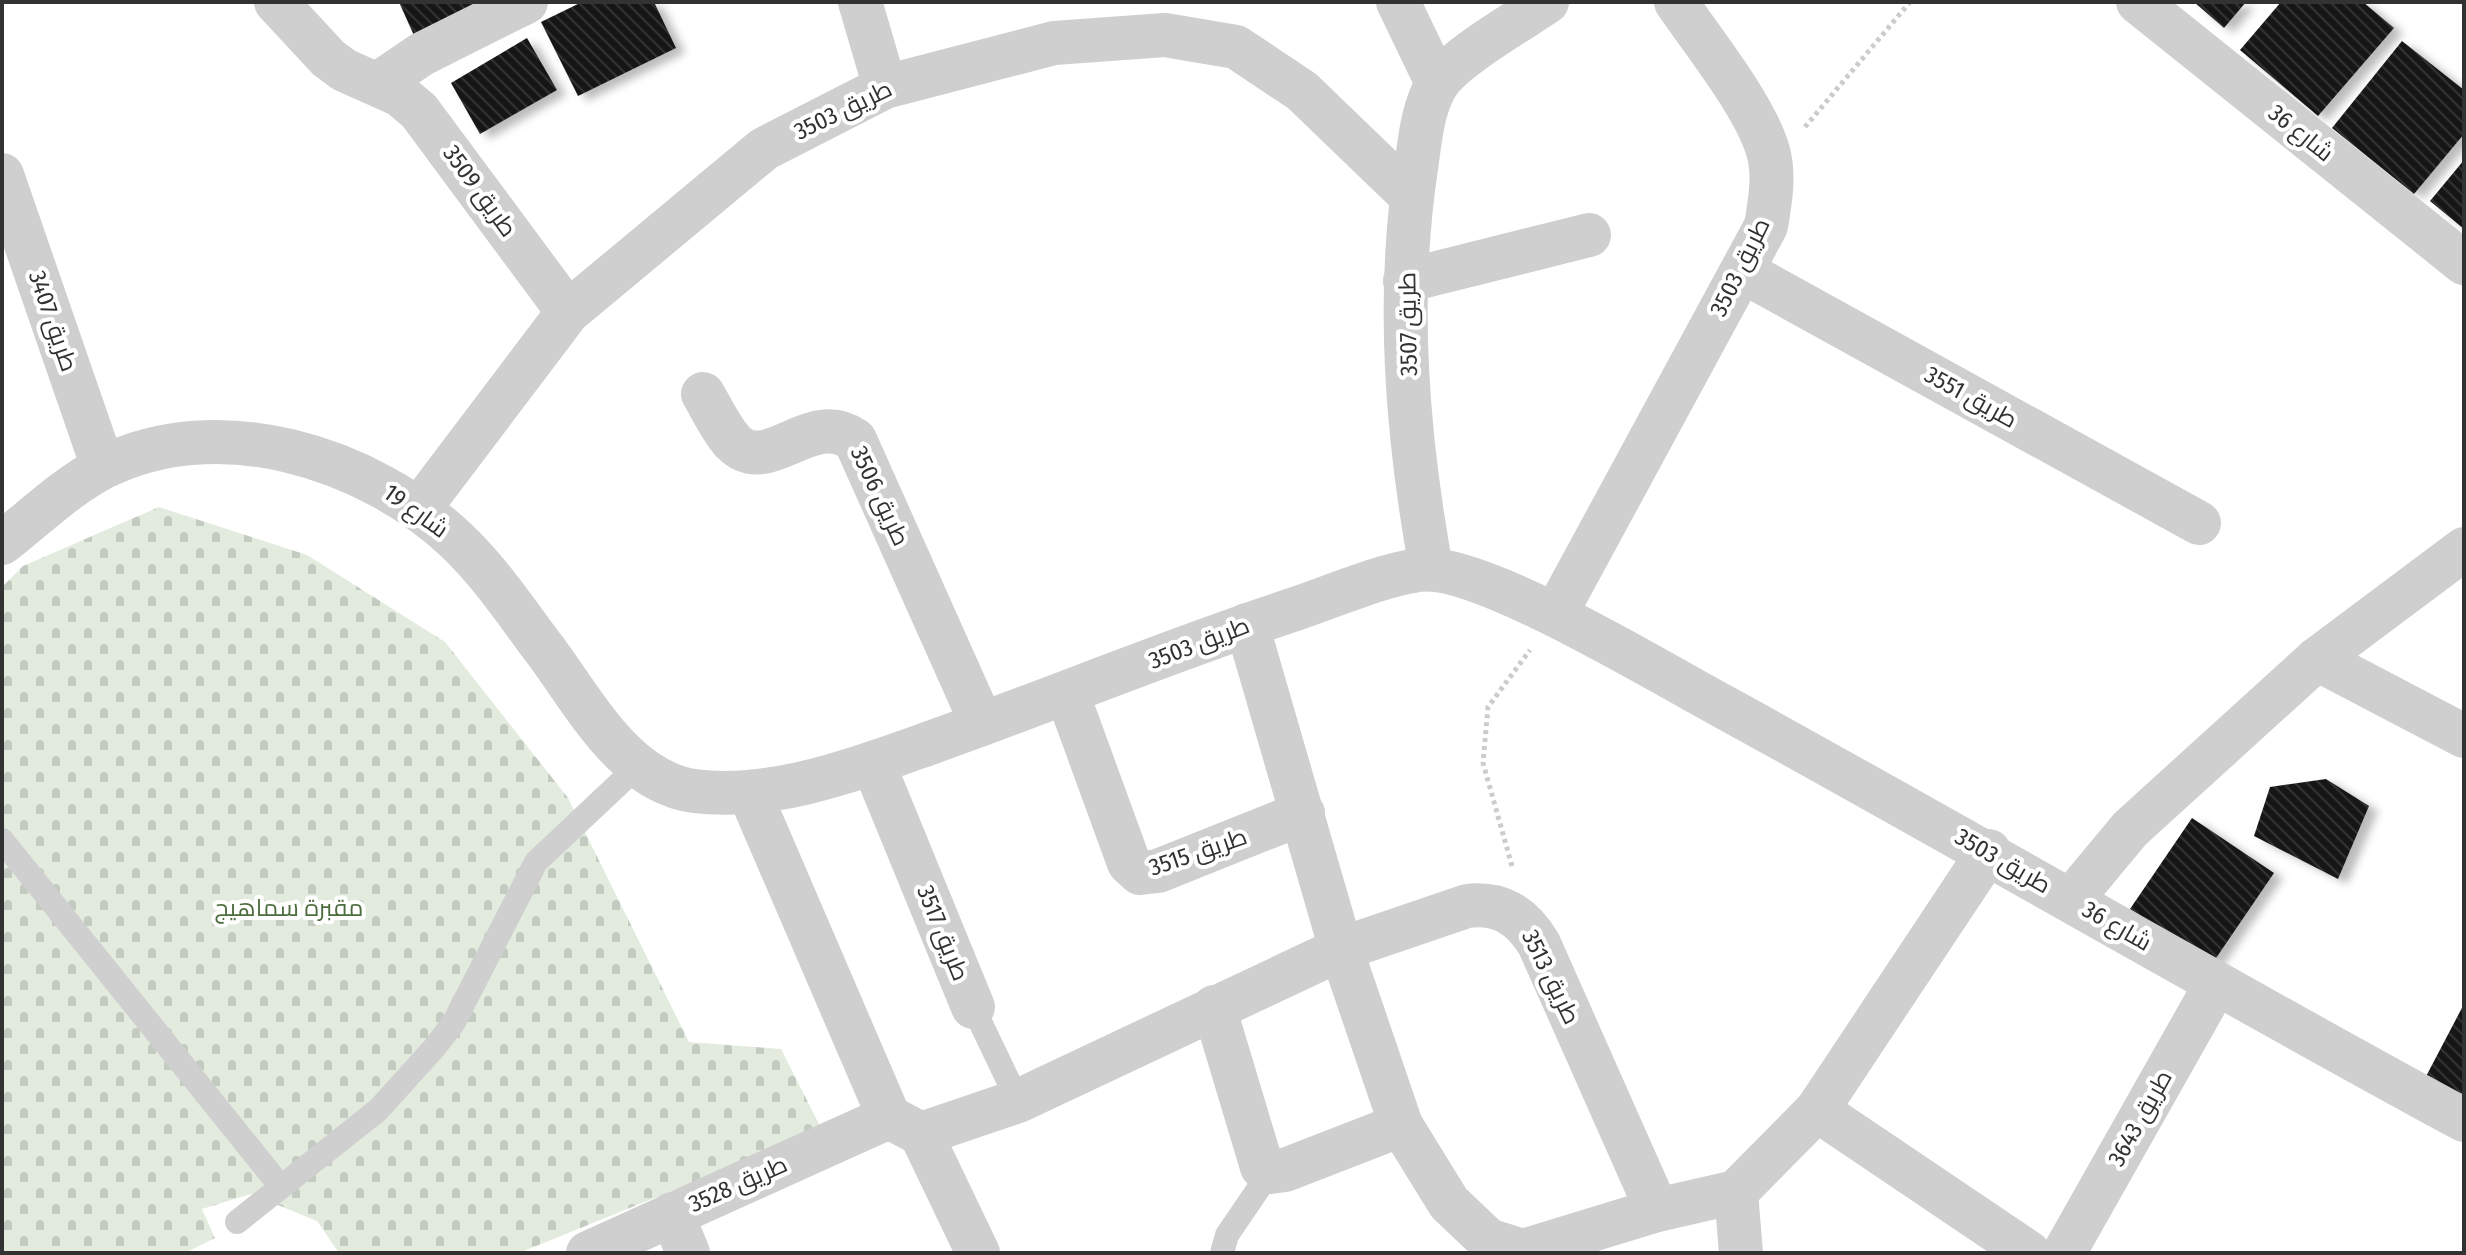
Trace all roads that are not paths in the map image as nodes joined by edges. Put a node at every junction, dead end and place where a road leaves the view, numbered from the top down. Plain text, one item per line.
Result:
1 (276, 2) edge
2 (526, 2) edge
3 (860, 2) edge
4 (1398, 2) edge
5 (1547, 2) edge
6 (1676, 2) edge
7 (2138, 2) edge
8 (379, 83) junction
9 (1437, 83) junction
10 (885, 87) junction
11 (2, 175) edge
12 (1412, 197) junction
13 (1589, 235) dead end
14 (2464, 263) edge
15 (1742, 271) junction
16 (1405, 281) junction
17 (568, 312) junction
18 (703, 394) dead end
19 (103, 467) junction
20 (419, 509) junction
21 (2199, 523) dead end
22 (2, 543) edge
23 (2464, 549) edge
24 (1431, 568) junction
25 (1555, 615) junction
26 (1247, 625) junction
27 (2317, 659) junction
28 (1067, 693) junction
29 (982, 724) junction
30 (2464, 736) edge
31 (873, 763) junction
32 (638, 766) junction
33 (750, 794) junction
34 (1303, 813) junction
35 (2, 840) edge
36 (1989, 851) junction
37 (2071, 900) junction
38 (1341, 949) junction
39 (2216, 984) junction
40 (973, 1007) joint
41 (1214, 1007) junction
42 (1018, 1101) junction
43 (1817, 1110) junction
44 (2464, 1120) edge
45 (905, 1125) junction
46 (1401, 1125) junction
47 (1270, 1172) junction
48 (281, 1187) junction
49 (1736, 1192) junction
50 (1657, 1210) junction
51 (237, 1222) dead end
52 (680, 1234) edge
53 (1476, 1247) edge
54 (588, 1253) edge
55 (978, 1253) edge
56 (1222, 1253) edge
57 (1741, 1253) edge
58 (2029, 1253) edge
59 (2064, 1253) edge

1 - 8 street, طريق 3509
2 - 8 street
3 - 10 street
4 - 9 street
5 - 9 street
6 - 15 street, طريق 3503
7 - 14 street, شارع 36
8 - 17 street, طريق 3509
9 - 12 street, طريق 3507
10 - 12 street, طريق 3503
10 - 17 street, طريق 3503
11 - 19 street, طريق 3407
12 - 16 street, طريق 3507
13 - 16 street
15 - 21 street, طريق 3551
15 - 25 street, طريق 3503
16 - 24 street, طريق 3507
17 - 20 street, طريق 3503
18 - 29 street, طريق 3506
19 - 20 street, شارع 19
19 - 22 street, شارع 19
20 - 32 street, شارع 19
23 - 27 street, شارع 36
24 - 25 street, طريق 3503
24 - 26 street, طريق 3503
25 - 36 street, طريق 3503
26 - 28 street, طريق 3503
26 - 34 street
27 - 30 street
27 - 37 street, شارع 36
28 - 29 street, طريق 3503
28 - 34 street, طريق 3515
29 - 31 street, طريق 3503
31 - 33 street, طريق 3503
31 - 40 street, طريق 3517
32 - 33 street, شارع 19
32 - 48 lane
33 - 45 street
34 - 38 street
35 - 48 lane
36 - 37 street, طريق 3503
36 - 43 street
37 - 39 street, شارع 36
38 - 41 street
38 - 46 street
38 - 50 street, طريق 3513
39 - 44 street, شارع 36
39 - 59 street, طريق 3643
40 - 42 lane, طريق 3517
41 - 42 street
41 - 47 street
42 - 45 street
43 - 49 street
43 - 58 street
45 - 52 street, طريق 3528
45 - 55 street
46 - 47 street
46 - 53 street
47 - 56 lane
48 - 51 lane
49 - 50 street
49 - 57 street
50 - 53 street
52 - 54 street, طريق 3528

